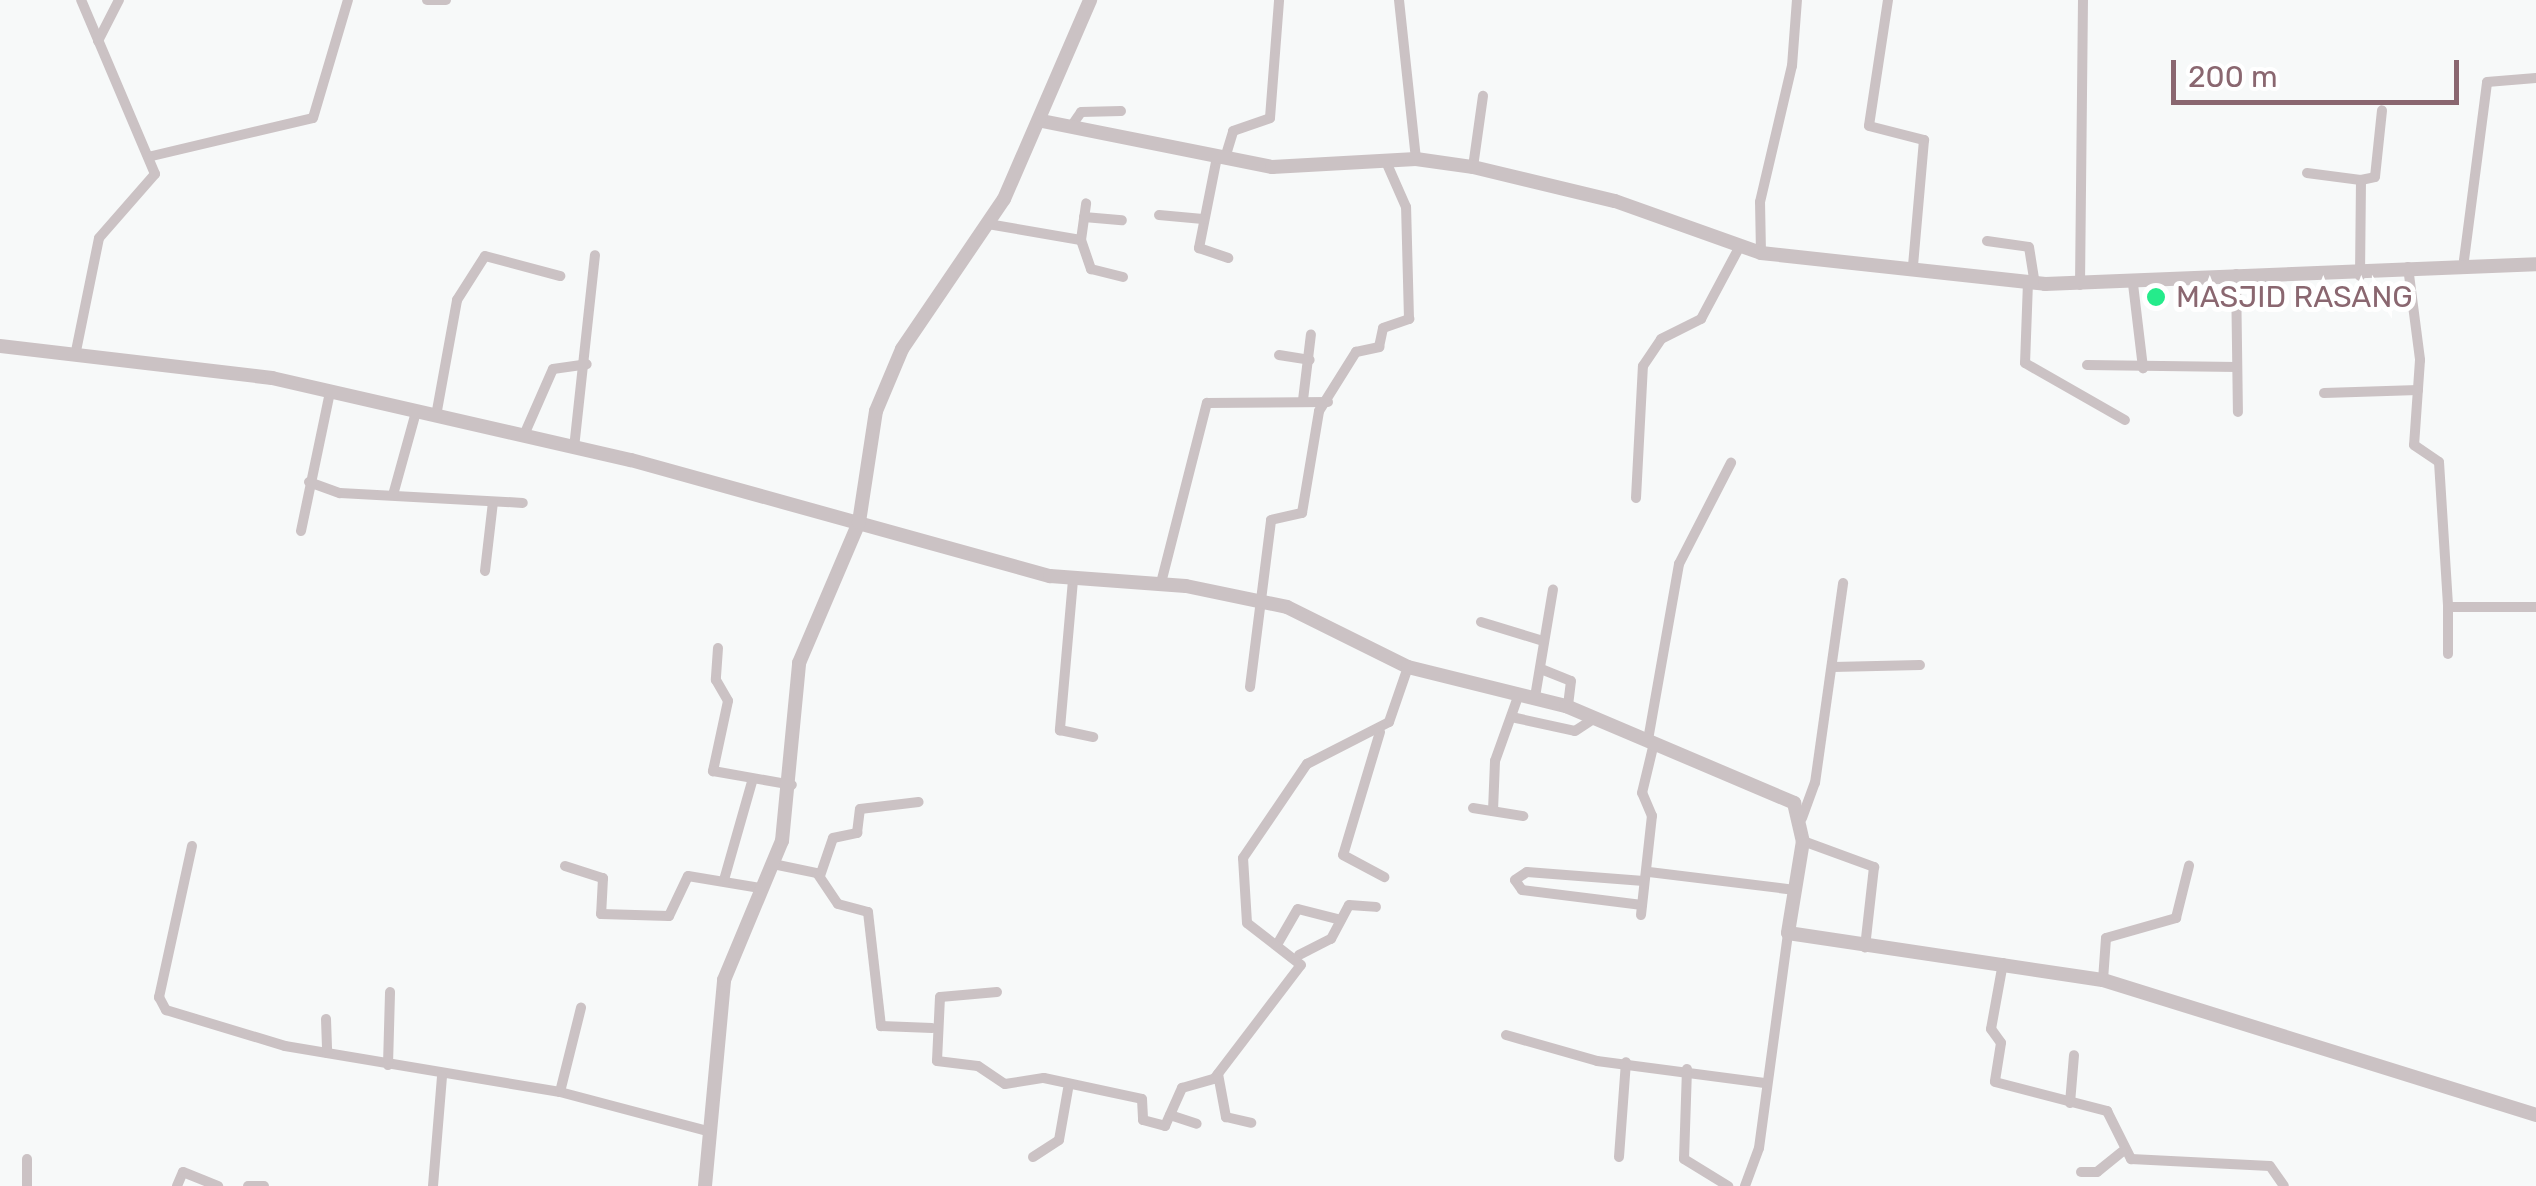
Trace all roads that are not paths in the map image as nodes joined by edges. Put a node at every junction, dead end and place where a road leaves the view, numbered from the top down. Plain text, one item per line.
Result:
1 (81, 0) edge
2 (119, 0) edge
3 (348, 0) edge
4 (427, 0) edge
5 (446, 0) edge
6 (1090, 0) edge
7 (1279, 0) edge
8 (1399, 0) edge
9 (1796, 0) edge
10 (1888, 0) edge
11 (2083, 0) edge
12 (98, 41) junction
13 (2536, 78) edge
14 (1482, 96) dead end
15 (2382, 110) dead end
16 (1121, 111) dead end
17 (1042, 121) junction
18 (1070, 128) junction
19 (152, 156) junction
20 (1221, 158) junction
21 (1416, 160) junction
22 (1387, 164) junction
23 (1473, 166) junction
24 (2307, 173) dead end
25 (2361, 180) junction
26 (1086, 203) dead end
27 (1159, 215) dead end
28 (1084, 217) junction
29 (1204, 219) junction
30 (1122, 220) dead end
31 (988, 224) junction
32 (1081, 240) junction
33 (1987, 241) dead end
34 (1740, 246) junction
35 (1760, 253) junction
36 (595, 255) dead end
37 (1228, 258) dead end
38 (2464, 260) junction
39 (2536, 264) edge
40 (1913, 265) junction
41 (2408, 266) junction
42 (2236, 274) junction
43 (560, 276) dead end
44 (1124, 277) dead end
45 (2360, 277) junction
46 (2032, 282) junction
47 (2133, 284) junction
48 (2080, 285) junction
49 (1311, 334) dead end
50 (0, 346) edge
51 (1279, 355) dead end
52 (74, 356) junction
53 (1310, 360) junction
54 (587, 364) junction
55 (2087, 365) dead end
56 (2237, 367) junction
57 (2143, 368) junction
58 (2418, 390) junction
59 (330, 392) junction
60 (2324, 393) dead end
61 (1303, 400) junction
62 (1328, 402) junction
63 (416, 412) junction
64 (2238, 412) dead end
65 (436, 416) junction
66 (2125, 420) dead end
67 (524, 435) junction
68 (574, 448) junction
69 (1731, 463) dead end
70 (309, 482) junction
71 (393, 495) junction
72 (1636, 498) dead end
73 (492, 502) junction
74 (523, 503) dead end
75 (859, 522) junction
76 (301, 532) dead end
77 (485, 570) dead end
78 (1073, 580) junction
79 (1843, 582) dead end
80 (1161, 584) junction
81 (1552, 589) dead end
82 (1258, 600) junction
83 (2448, 607) junction
84 (2536, 607) edge
85 (1480, 622) dead end
86 (1543, 641) junction
87 (718, 648) dead end
88 (2448, 654) dead end
89 (1920, 665) dead end
90 (1408, 667) junction
91 (1834, 667) junction
92 (1541, 670) junction
93 (1250, 687) dead end
94 (1527, 696) junction
95 (1568, 707) junction
96 (1516, 718) junction
97 (1595, 718) junction
98 (1380, 731) junction
99 (1093, 738) dead end
100 (1651, 742) junction
101 (752, 782) junction
102 (793, 785) junction
103 (919, 802) dead end
104 (1473, 808) dead end
105 (1493, 812) junction
106 (1522, 816) dead end
107 (1802, 818) junction
108 (1803, 841) junction
109 (192, 846) dead end
110 (773, 864) junction
111 (566, 866) dead end
112 (2189, 866) dead end
113 (820, 876) junction
114 (1384, 877) dead end
115 (1646, 877) junction
116 (724, 880) junction
117 (760, 888) junction
118 (1795, 890) junction
119 (1376, 907) dead end
120 (1341, 920) junction
121 (1788, 934) junction
122 (1278, 943) junction
123 (1865, 948) junction
124 (1298, 955) junction
125 (2003, 962) junction
126 (2103, 980) junction
127 (390, 992) dead end
128 (997, 992) dead end
129 (581, 1008) dead end
130 (326, 1019) dead end
131 (932, 1028) junction
132 (1506, 1035) dead end
133 (328, 1054) junction
134 (2074, 1055) dead end
135 (1626, 1062) junction
136 (388, 1065) junction
137 (1687, 1069) junction
138 (1218, 1072) junction
139 (442, 1076) junction
140 (1765, 1083) junction
141 (1068, 1089) junction
142 (560, 1092) junction
143 (2070, 1103) junction
144 (1170, 1115) junction
145 (2536, 1115) edge
146 (1251, 1123) dead end
147 (1197, 1124) dead end
148 (704, 1130) junction
149 (2122, 1152) junction
150 (1034, 1157) dead end
151 (1618, 1157) dead end
152 (27, 1159) dead end
153 (2081, 1172) dead end
154 (26, 1186) edge
155 (177, 1186) edge
156 (218, 1186) edge
157 (248, 1186) edge
158 (264, 1186) edge
159 (433, 1186) edge
160 (705, 1186) edge
161 (1728, 1186) edge
162 (1744, 1186) edge
163 (2284, 1186) edge

1 - 12 street
2 - 12 street
3 - 19 street
4 - 5 street
6 - 17 street
7 - 20 street
8 - 21 street
9 - 35 street
10 - 40 street
11 - 48 street
12 - 19 street
13 - 38 street
14 - 23 street
15 - 25 street
16 - 18 street
17 - 18 street
17 - 31 street
18 - 20 street
19 - 52 street
20 - 22 street
20 - 29 street
21 - 22 street
21 - 23 street
22 - 62 street
23 - 34 street
24 - 25 street
25 - 45 street
26 - 28 street
27 - 29 street
28 - 30 street
28 - 32 street
29 - 37 street
31 - 32 street
31 - 75 street
32 - 44 street
33 - 46 street
34 - 35 street
34 - 72 street
35 - 40 street
36 - 54 street
38 - 39 street
38 - 41 street
40 - 46 street
41 - 45 street
41 - 58 street
42 - 45 street
42 - 47 street
42 - 56 street
43 - 65 street
46 - 48 street
46 - 66 street
47 - 48 street
47 - 57 street
49 - 53 street
50 - 52 street
51 - 53 street
52 - 59 street
53 - 61 street
54 - 67 street
54 - 68 street
55 - 57 street
56 - 57 street
56 - 64 street
58 - 60 street
58 - 83 street
59 - 63 street
59 - 70 street
61 - 62 street
61 - 80 street
62 - 82 street
63 - 65 street
63 - 71 street
65 - 67 street
67 - 68 street
68 - 75 street
69 - 100 street
70 - 71 street
70 - 76 street
71 - 73 street
73 - 74 street
73 - 77 street
75 - 78 street
75 - 102 street
78 - 80 street
78 - 99 street
79 - 91 street
80 - 82 street
81 - 86 street
82 - 90 street
82 - 93 street
83 - 84 street
83 - 88 street
85 - 86 street
86 - 92 street
87 - 101 street
89 - 91 street
90 - 94 street
90 - 98 street
91 - 107 street
92 - 94 street
92 - 95 street
94 - 95 street
94 - 96 street
95 - 97 street
96 - 97 street
96 - 105 street
97 - 100 street
98 - 114 street
98 - 122 street
100 - 107 street
100 - 115 street
101 - 102 street
101 - 116 street
102 - 110 street
103 - 113 street
104 - 105 street
105 - 106 street
107 - 108 street
108 - 118 street
108 - 123 street
109 - 133 street
110 - 113 street
110 - 117 street
111 - 116 street
112 - 126 street
113 - 131 street
115 - 115 street
115 - 118 street
116 - 117 street
117 - 148 street
118 - 121 street
119 - 120 street
120 - 122 street
120 - 124 street
121 - 123 street
121 - 140 street
122 - 124 street
123 - 125 street
124 - 138 street
125 - 126 street
125 - 143 street
126 - 145 street
127 - 136 street
128 - 131 street
129 - 142 street
130 - 133 street
131 - 141 street
132 - 135 street
133 - 136 street
134 - 143 street
135 - 137 street
135 - 151 street
136 - 139 street
137 - 140 street
137 - 161 street
138 - 144 street
138 - 146 street
139 - 142 street
139 - 159 street
140 - 162 street
141 - 144 street
141 - 150 street
142 - 148 street
143 - 149 street
144 - 147 street
148 - 160 street
149 - 153 street
149 - 163 street
152 - 154 street
155 - 156 street
157 - 158 street

